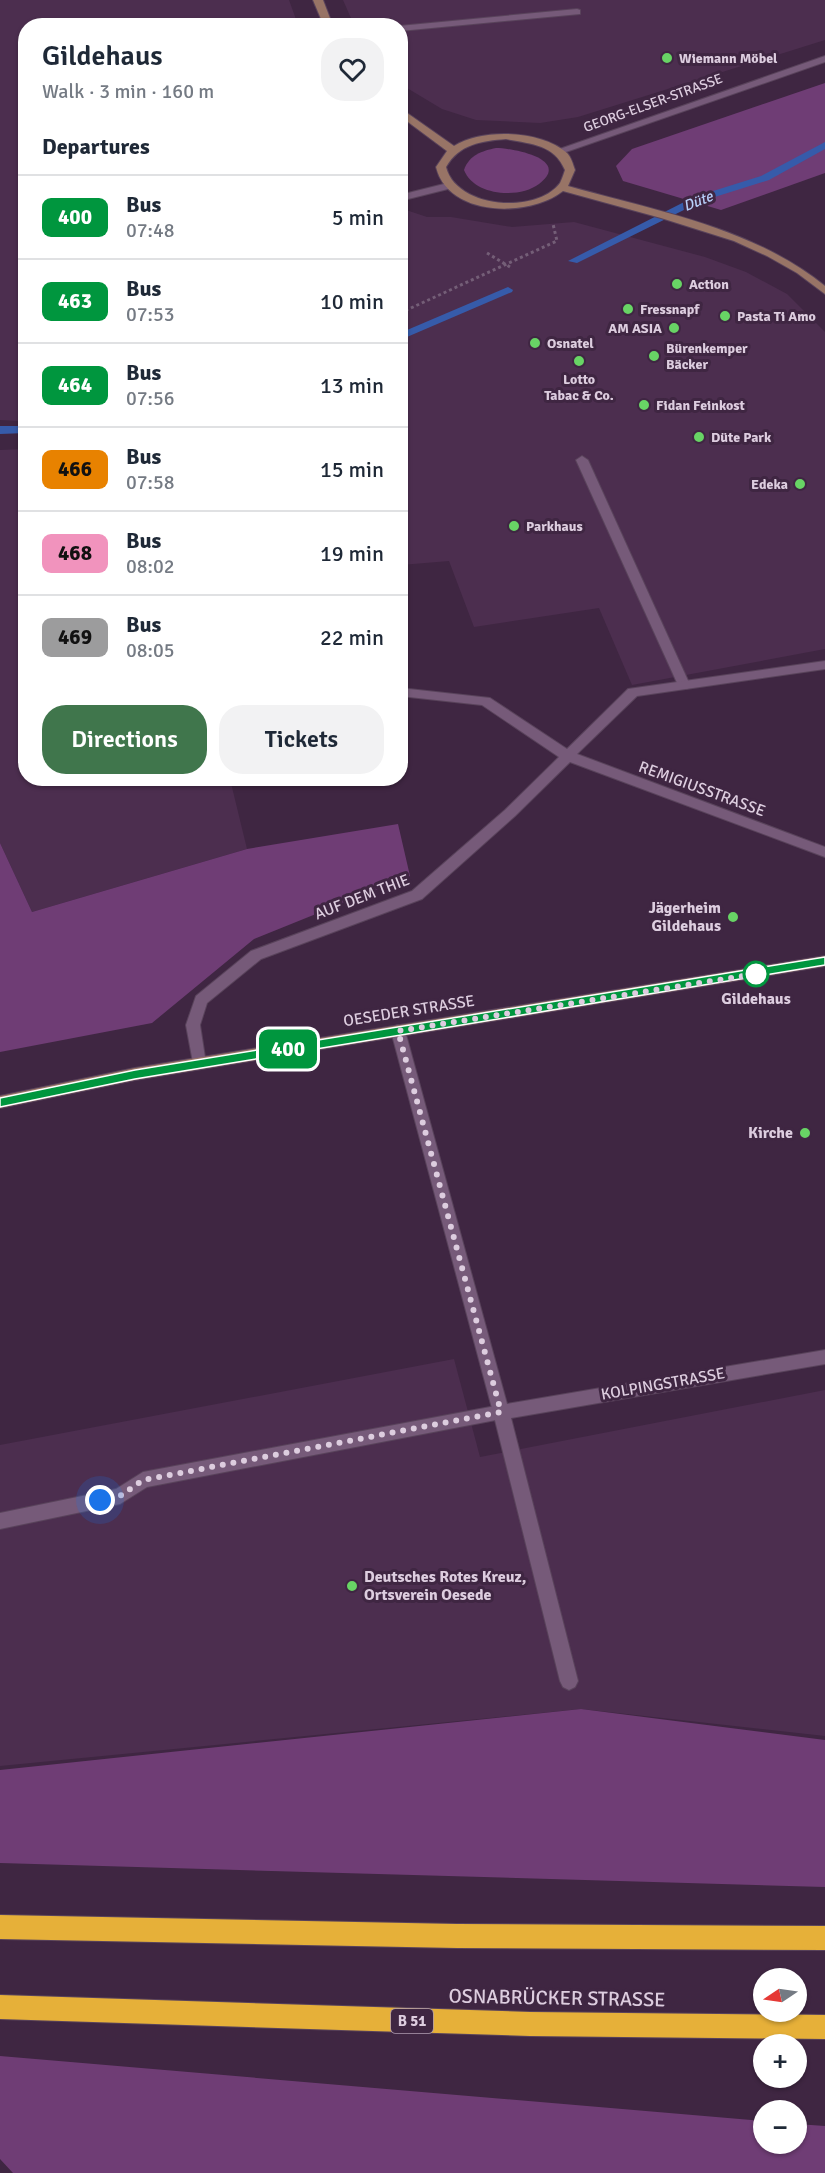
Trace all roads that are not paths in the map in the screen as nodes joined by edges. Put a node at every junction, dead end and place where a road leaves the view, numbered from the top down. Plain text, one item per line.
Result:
1 (318, 0) edge
2 (577, 12) dead end
3 (326, 18) edge
4 (408, 27) edge
5 (825, 59) edge
6 (408, 118) edge
7 (453, 150) junction
8 (559, 151) junction
9 (448, 186) junction
10 (564, 188) junction
11 (408, 196) edge
12 (825, 291) edge
13 (582, 460) dead end
14 (825, 665) edge
15 (684, 685) junction
16 (408, 693) edge
17 (568, 756) junction
18 (825, 852) edge
19 (825, 961) edge
20 (398, 1031) junction
21 (199, 1064) junction
22 (0, 1102) edge
23 (825, 1357) edge
24 (501, 1412) junction
25 (0, 1521) edge
26 (569, 1681) dead end
27 (0, 1927) edge
28 (825, 1938) edge
29 (0, 2007) edge
30 (825, 2027) edge

1 - 3 main road
2 - 4 street
5 - 8 street, GEORG-ELSER-STRASSE
6 - 7 main road
7 - 8 main road
7 - 9 main road
8 - 10 main road
9 - 10 main road
9 - 11 street
10 - 12 main road
13 - 15 street
14 - 15 street, AUF DEM THIE
15 - 17 street, AUF DEM THIE
16 - 17 street
17 - 18 street, REMIGIUSSTRASSE
17 - 21 street, AUF DEM THIE
19 - 20 main road, OESEDER STRASSE
20 - 21 main road, OESEDER STRASSE
20 - 24 street
21 - 22 main road, OESEDER STRASSE
23 - 24 street, KOLPINGSTRASSE
24 - 25 street, KOLPINGSTRASSE
24 - 26 street
27 - 28 highway
29 - 30 highway, OSNABRÜCKER STRASSE / B 51

